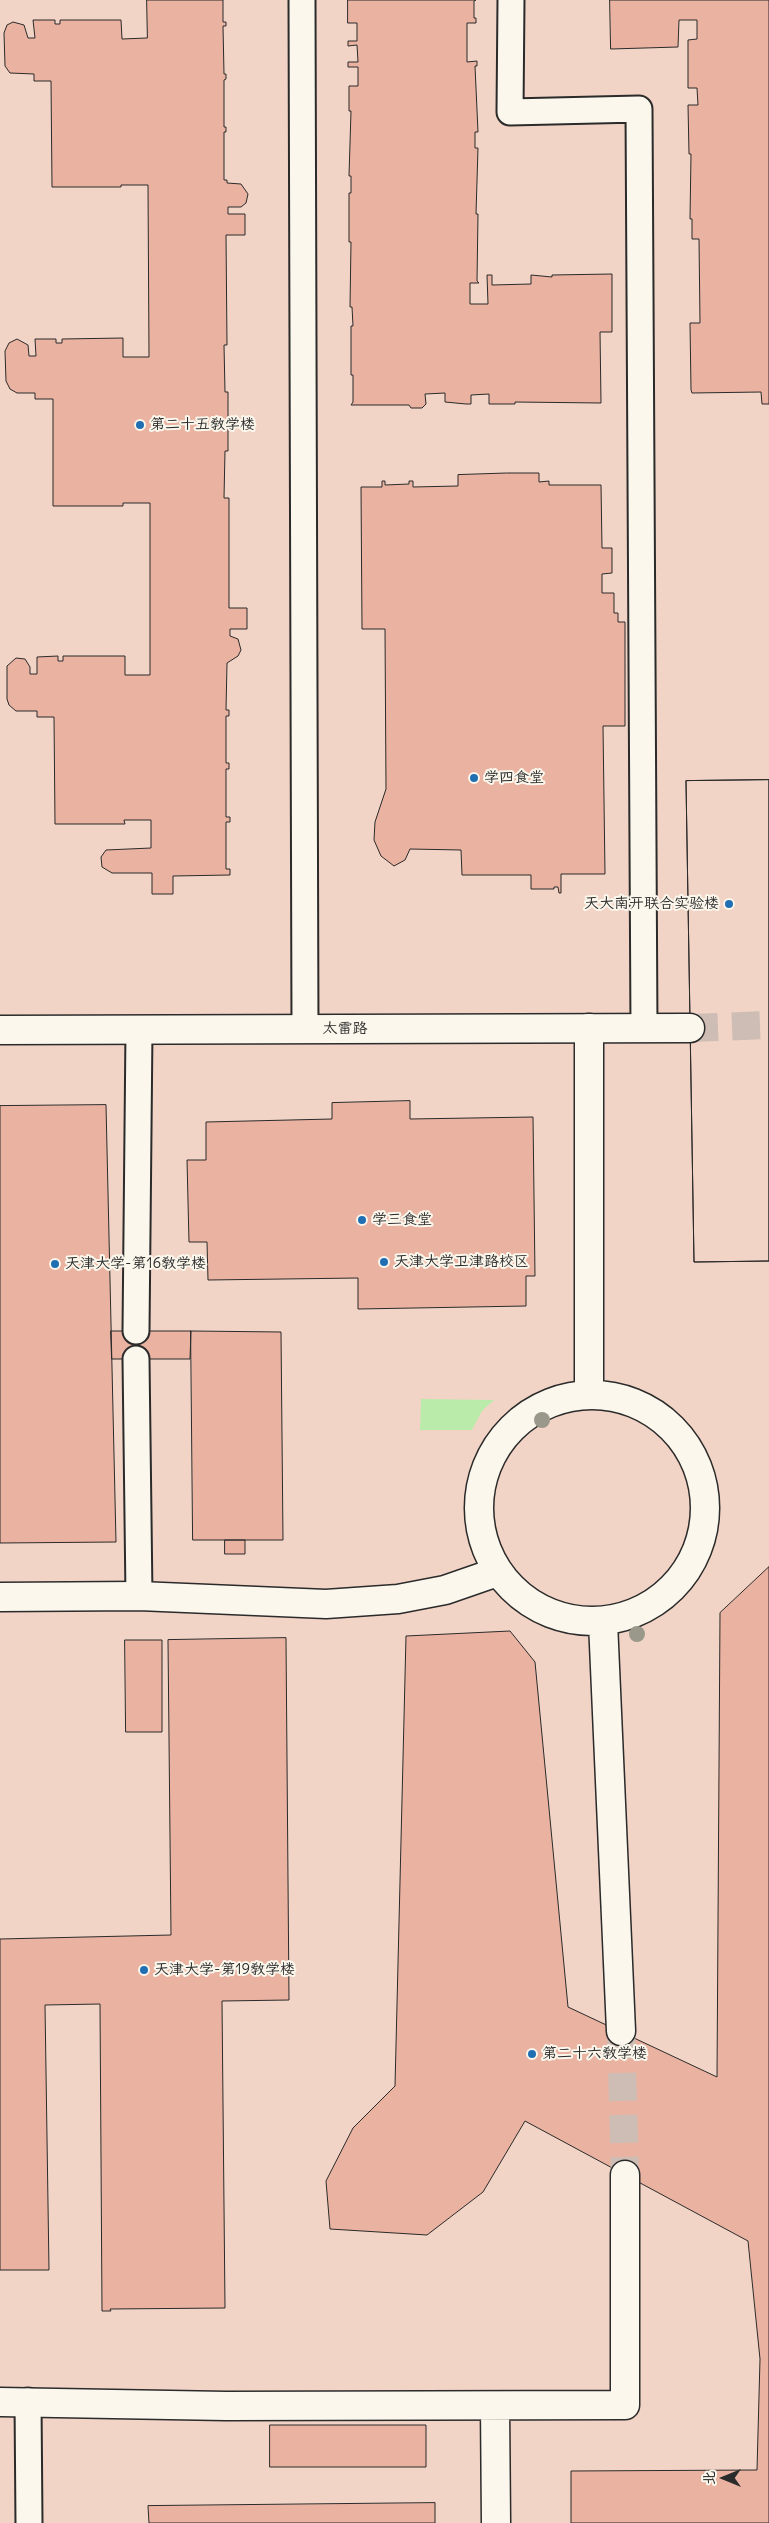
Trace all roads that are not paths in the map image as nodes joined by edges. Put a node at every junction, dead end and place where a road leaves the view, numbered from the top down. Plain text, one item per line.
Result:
1 (302, 0) edge
2 (511, 0) edge
3 (588, 1028) junction
4 (644, 1028) junction
5 (690, 1028) tunnel mouth
6 (305, 1029) junction
7 (0, 1030) edge
8 (139, 1030) junction
9 (136, 1331) dead end
10 (136, 1358) dead end
11 (588, 1393) junction
12 (497, 1572) junction
13 (139, 1596) junction
14 (0, 1597) edge
15 (603, 1622) junction
16 (621, 2031) tunnel mouth
17 (626, 2175) tunnel mouth
18 (28, 2401) junction
19 (0, 2402) edge
20 (495, 2406) junction
21 (28, 2523) edge
22 (496, 2523) edge

1 - 6 lane
2 - 4 lane
3 - 4 street, 太雷路
3 - 6 street, 太雷路
3 - 11 street
4 - 5 street, 太雷路
6 - 8 street, 太雷路
7 - 8 street, 太雷路
8 - 9 lane
10 - 13 lane
11 - 12 street
11 - 15 street
12 - 13 street
12 - 15 street
13 - 14 street
15 - 16 street
17 - 20 street
18 - 19 street
18 - 20 street
18 - 21 lane
20 - 22 street

